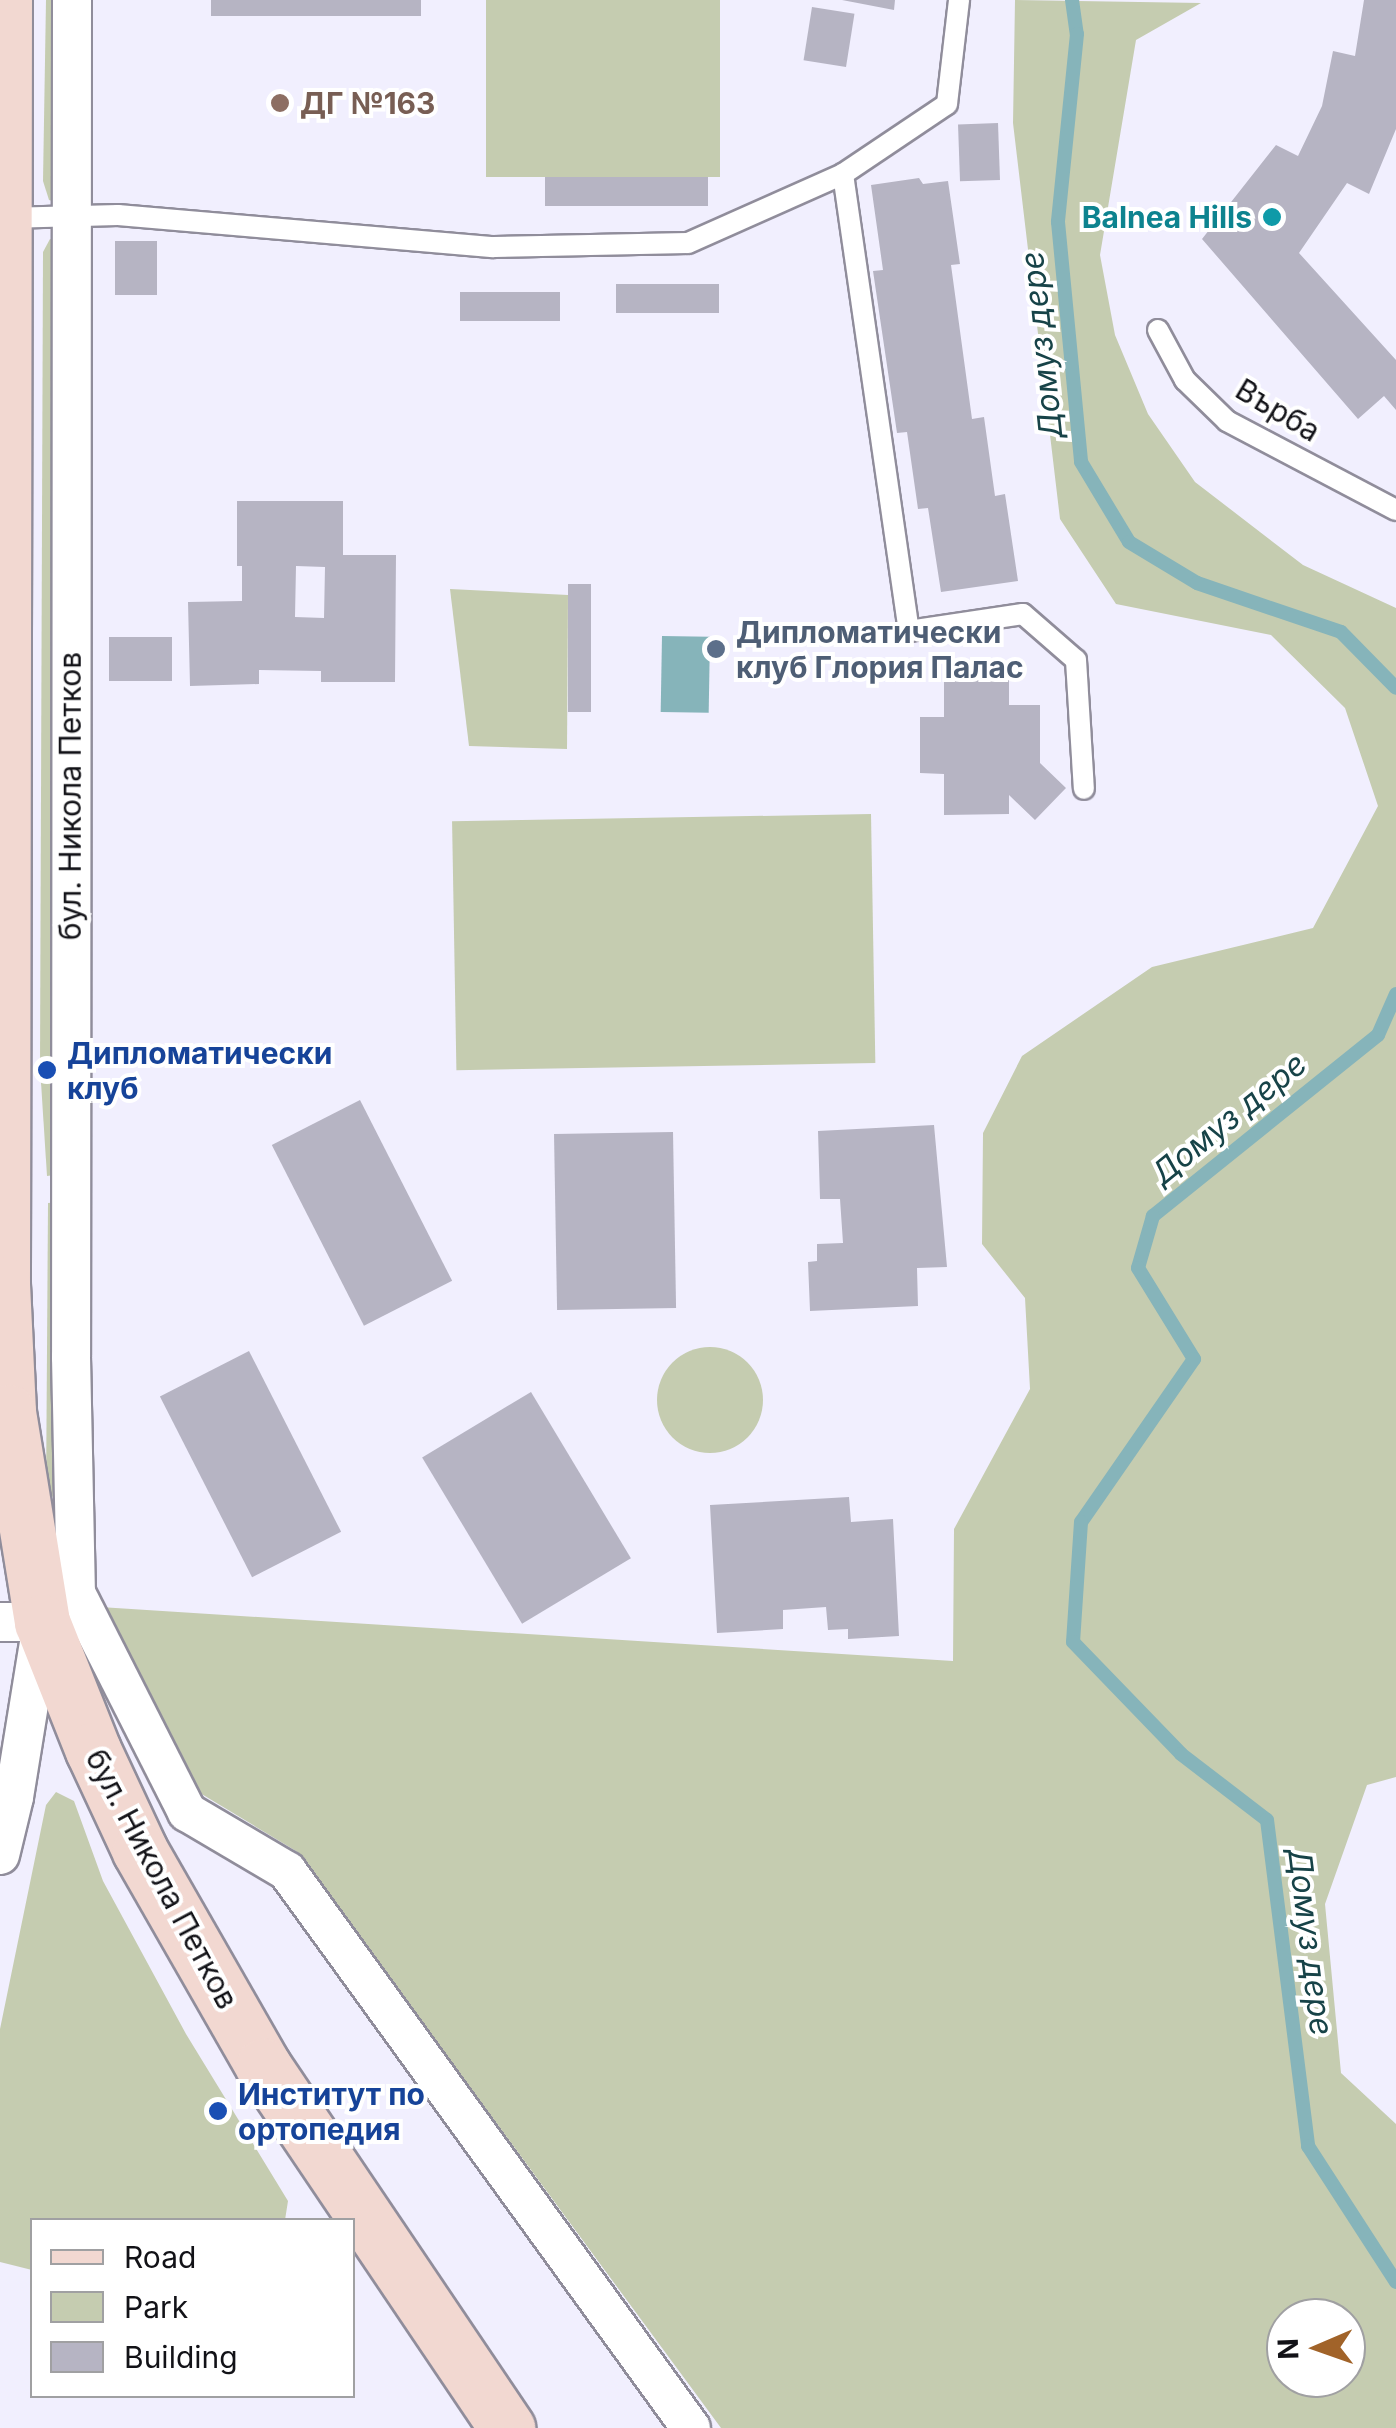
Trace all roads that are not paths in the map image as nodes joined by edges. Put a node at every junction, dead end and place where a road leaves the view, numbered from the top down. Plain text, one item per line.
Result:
1 (4, 0) edge
2 (72, 0) edge
3 (959, 0) edge
4 (1, 148) edge
5 (843, 174) junction
6 (71, 216) junction
7 (2, 218) edge
8 (1158, 330) dead end
9 (0, 501) edge
10 (1396, 510) edge
11 (1084, 789) dead end
12 (39, 1612) edge
13 (0, 1855) edge
14 (507, 2428) edge
15 (691, 2428) edge

1 - 4 street, бул. Никола Петков
2 - 6 street, бул. Никола Петков
3 - 5 lane
4 - 7 street, бул. Никола Петков
5 - 6 lane
5 - 11 lane
6 - 7 lane
6 - 12 street, бул. Никола Петков
7 - 9 street, бул. Никола Петков
8 - 10 lane, Върба
9 - 12 street, бул. Никола Петков
12 - 13 street
12 - 14 street, бул. Никола Петков
12 - 15 street

